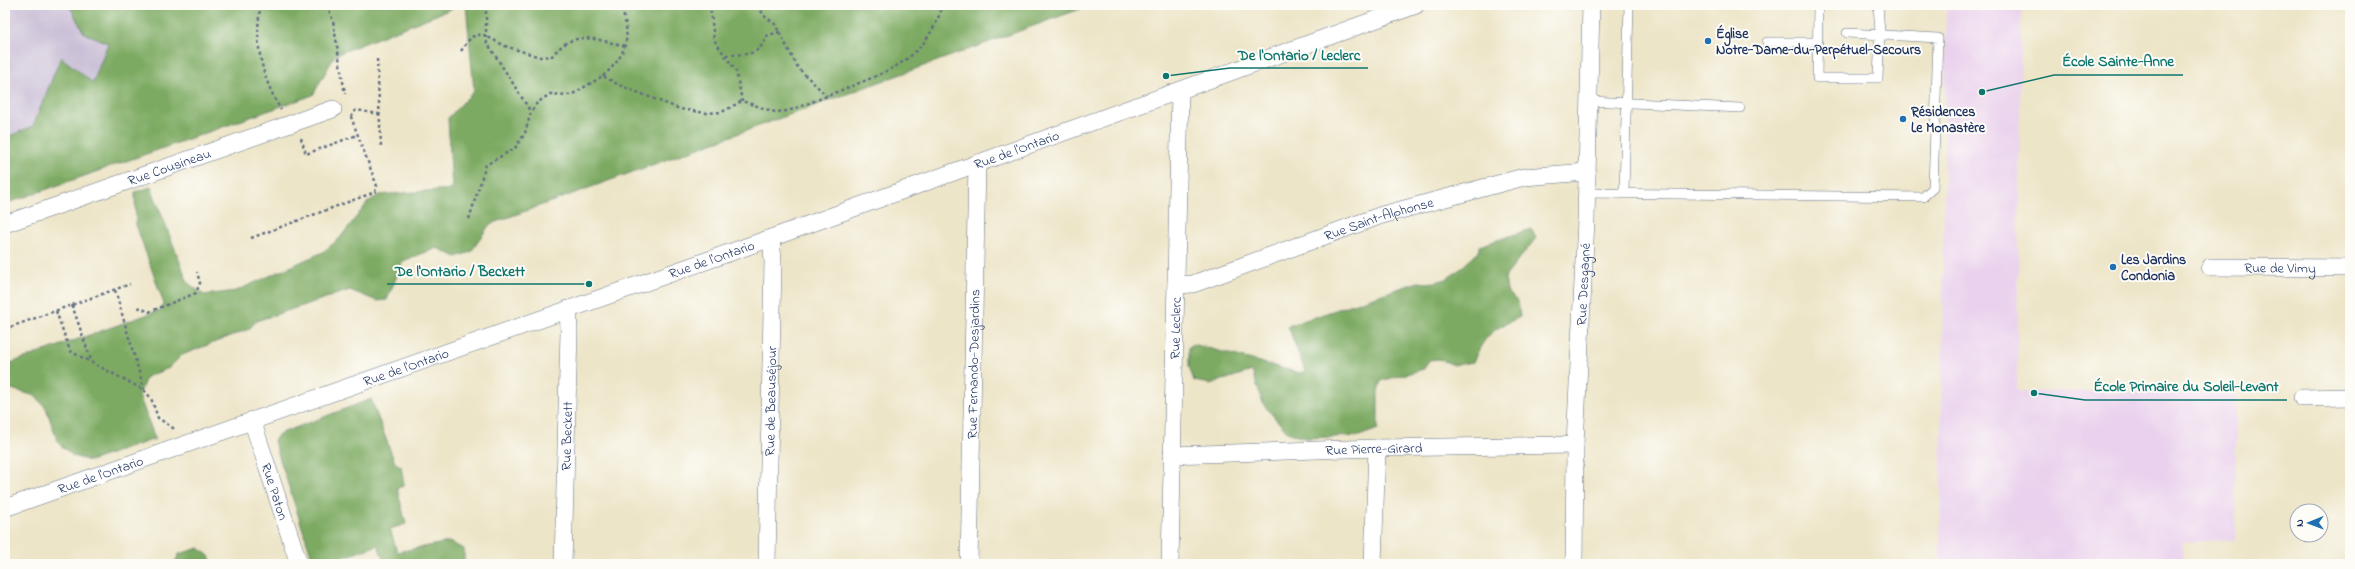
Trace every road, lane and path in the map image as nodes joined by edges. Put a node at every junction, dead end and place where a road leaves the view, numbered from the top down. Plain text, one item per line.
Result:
1 (262, 5) edge
2 (326, 5) edge
3 (486, 5) edge
4 (620, 5) edge
5 (710, 5) edge
6 (759, 5) edge
7 (943, 5) edge
8 (1416, 5) edge
9 (1591, 5) edge
10 (1629, 5) edge
11 (1818, 5) edge
12 (1878, 5) edge
13 (780, 32) junction
14 (1847, 33) dead end
15 (1880, 33) junction
16 (486, 36) junction
17 (1767, 42) dead end
18 (1818, 42) junction
19 (625, 46) junction
20 (461, 51) dead end
21 (726, 54) junction
22 (377, 59) dead end
23 (602, 76) junction
24 (1180, 92) junction
25 (345, 94) dead end
26 (827, 96) junction
27 (742, 100) junction
28 (1589, 101) junction
29 (1626, 102) junction
30 (1740, 108) dead end
31 (333, 109) joint
32 (531, 112) junction
33 (379, 114) junction
34 (351, 117) junction
35 (292, 123) junction
36 (357, 135) junction
37 (381, 146) dead end
38 (977, 163) junction
39 (1587, 172) junction
40 (1587, 193) junction
41 (1624, 193) junction
42 (469, 219) dead end
43 (5, 224) edge
44 (251, 238) dead end
45 (771, 238) junction
46 (2210, 267) dead end
47 (2350, 268) edge
48 (197, 272) dead end
49 (130, 284) dead end
50 (1176, 285) junction
51 (115, 290) junction
52 (72, 305) junction
53 (138, 307) dead end
54 (568, 309) junction
55 (56, 311) junction
56 (5, 329) edge
57 (91, 361) junction
58 (144, 390) junction
59 (2350, 397) edge
60 (2302, 398) dead end
61 (158, 418) dead end
62 (252, 420) junction
63 (1575, 445) junction
64 (1377, 448) junction
65 (1172, 455) junction
66 (5, 508) edge
67 (298, 564) edge
68 (563, 564) edge
69 (767, 564) edge
70 (969, 564) edge
71 (1170, 564) edge
72 (1373, 564) edge
73 (1574, 564) edge

1 - 35 path
2 - 25 path
3 - 16 path
4 - 19 path
5 - 21 path
6 - 13 path
7 - 26 path
8 - 24 street, Rue de l'Ontario
9 - 28 street, Rue Desgagné
10 - 29 lane
11 - 18 lane
12 - 15 lane
13 - 21 path
13 - 26 path
14 - 15 lane
15 - 18 lane
15 - 41 lane
16 - 19 path
16 - 20 path
16 - 32 path
17 - 18 lane
19 - 23 path
21 - 27 path
22 - 33 path
23 - 27 path
23 - 32 path
24 - 38 street, Rue de l'Ontario
24 - 50 street, Rue Leclerc
26 - 27 path
28 - 29 lane
28 - 39 street, Rue Desgagné
29 - 30 lane
29 - 41 lane
31 - 34 path
31 - 35 street, Rue Cousineau
32 - 42 path
33 - 34 path
33 - 37 path
34 - 36 path
35 - 36 path
35 - 43 street, Rue Cousineau
36 - 44 path
38 - 45 street, Rue de l'Ontario
38 - 70 street, Rue Fernando-Desjardins
39 - 40 street, Rue Desgagné
39 - 50 street, Rue Saint-Alphonse
40 - 41 lane
40 - 63 street, Rue Desgagné
45 - 54 street, Rue de l'Ontario
45 - 69 street, Rue de Beauséjour
46 - 47 street, Rue de Vimy
48 - 53 path
49 - 51 path
50 - 65 street, Rue Leclerc
51 - 52 path
51 - 58 path
52 - 55 path
52 - 57 path
54 - 62 street, Rue de l'Ontario
54 - 68 street, Rue Beckett
55 - 56 path
55 - 57 path
57 - 58 path
58 - 61 path
59 - 60 street
62 - 66 street, Rue de l'Ontario
62 - 67 street, Rue Paton
63 - 64 street, Rue Pierre-Girard
63 - 73 street, Rue Desgagné
64 - 65 street, Rue Pierre-Girard
64 - 72 street
65 - 71 street, Rue Leclerc

